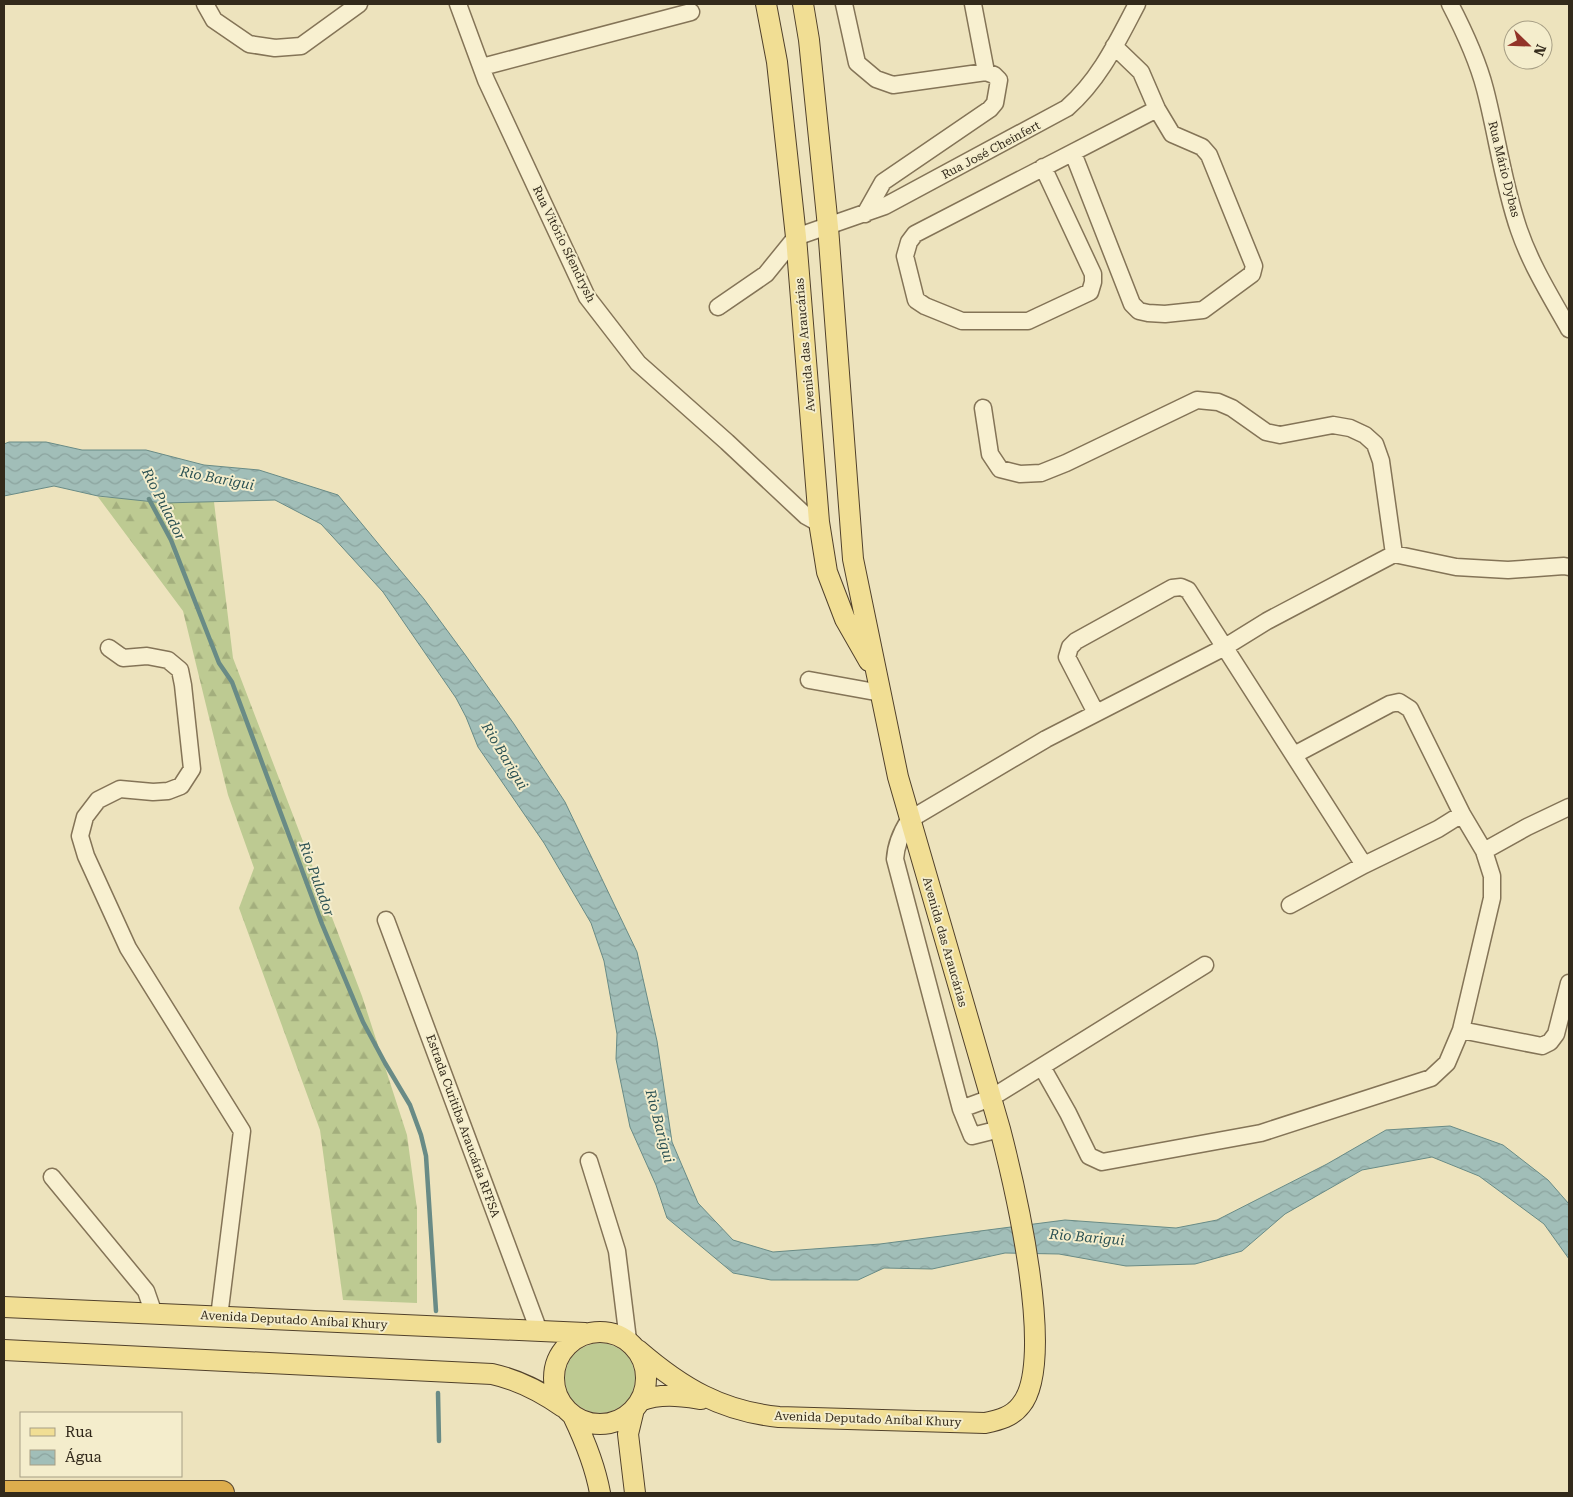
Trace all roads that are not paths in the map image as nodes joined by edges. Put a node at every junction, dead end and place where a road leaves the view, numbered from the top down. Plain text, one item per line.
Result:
1 (204, 4) edge
2 (359, 4) edge
3 (458, 4) edge
4 (766, 4) edge
5 (803, 4) edge
6 (844, 4) edge
7 (973, 4) edge
8 (1137, 4) edge
9 (1450, 4) edge
10 (691, 12) dead end
11 (1114, 46) junction
12 (482, 67) junction
13 (986, 72) junction
14 (1157, 109) junction
15 (1073, 153) junction
16 (1043, 168) junction
17 (865, 214) junction
18 (828, 227) junction
19 (796, 237) junction
20 (718, 307) dead end
21 (1569, 329) edge
22 (983, 408) dead end
23 (818, 522) junction
24 (1394, 554) junction
25 (853, 559) junction
26 (1569, 567) edge
27 (1225, 647) junction
28 (109, 648) dead end
29 (809, 680) dead end
30 (879, 684) junction
31 (1096, 713) junction
32 (1294, 755) junction
33 (1569, 807) edge
34 (1462, 814) junction
35 (909, 820) junction
36 (1484, 851) junction
37 (1364, 865) junction
38 (1290, 905) dead end
39 (386, 920) dead end
40 (1205, 965) dead end
41 (1569, 984) edge
42 (1461, 1030) junction
43 (1042, 1067) junction
44 (991, 1098) junction
45 (962, 1109) junction
46 (1000, 1129) junction
47 (589, 1161) dead end
48 (52, 1176) dead end
49 (4, 1307) edge
50 (154, 1314) junction
51 (218, 1317) junction
52 (539, 1331) junction
53 (585, 1333) junction
54 (633, 1345) junction
55 (4, 1350) edge
56 (711, 1400) junction
57 (1022, 1404) joint
58 (637, 1405) junction
59 (568, 1411) junction
60 (4, 1493) edge
61 (222, 1493) edge
62 (600, 1493) edge
63 (635, 1493) edge

1 - 2 street
3 - 12 street, Rua Vitório Sfendrysh
4 - 19 main road, Avenida das Araucárias
5 - 18 main road, Avenida das Araucárias
6 - 13 street
7 - 13 street
8 - 11 street, Rua José Cheinfert
9 - 21 street, Rua Mário Dybas
10 - 12 street
11 - 14 street
11 - 17 street, Rua José Cheinfert
12 - 23 street, Rua Vitório Sfendrysh
13 - 17 street
14 - 15 street
14 - 15 street
15 - 16 street
16 - 16 street
17 - 18 street, Rua José Cheinfert
18 - 19 street, Rua José Cheinfert
18 - 25 main road, Avenida das Araucárias
19 - 20 street
19 - 23 main road, Avenida das Araucárias
22 - 24 street
23 - 25 main road
23 - 30 main road, Avenida das Araucárias
24 - 26 street
24 - 27 street
25 - 30 main road, Avenida das Araucárias
27 - 31 street
27 - 31 street
27 - 32 street
28 - 51 street
29 - 30 street
30 - 35 main road, Avenida das Araucárias
31 - 35 street
32 - 34 street
32 - 37 street
33 - 36 street
34 - 36 street
34 - 37 street
35 - 44 main road, Avenida das Araucárias
35 - 45 street
36 - 42 street
37 - 38 street
39 - 52 street, Estrada Curitiba Araucária RFFSA
40 - 43 street
41 - 42 street
42 - 43 street
43 - 44 street
44 - 45 street
44 - 46 main road, Avenida das Araucárias
45 - 46 street
46 - 57 main road, Avenida das Araucárias
47 - 54 street
48 - 50 street
49 - 50 main road, Avenida Deputado Aníbal Khury
50 - 51 main road, Avenida Deputado Aníbal Khury
51 - 52 main road, Avenida Deputado Aníbal Khury
52 - 53 main road, Avenida Deputado Aníbal Khury
53 - 54 main road
53 - 59 main road
54 - 56 main road, Avenida Deputado Aníbal Khury
54 - 58 main road
55 - 59 main road
56 - 57 main road, Avenida Deputado Aníbal Khury
56 - 58 main road, Avenida Deputado Aníbal Khury
58 - 59 main road
58 - 63 main road
59 - 62 main road
60 - 61 highway

